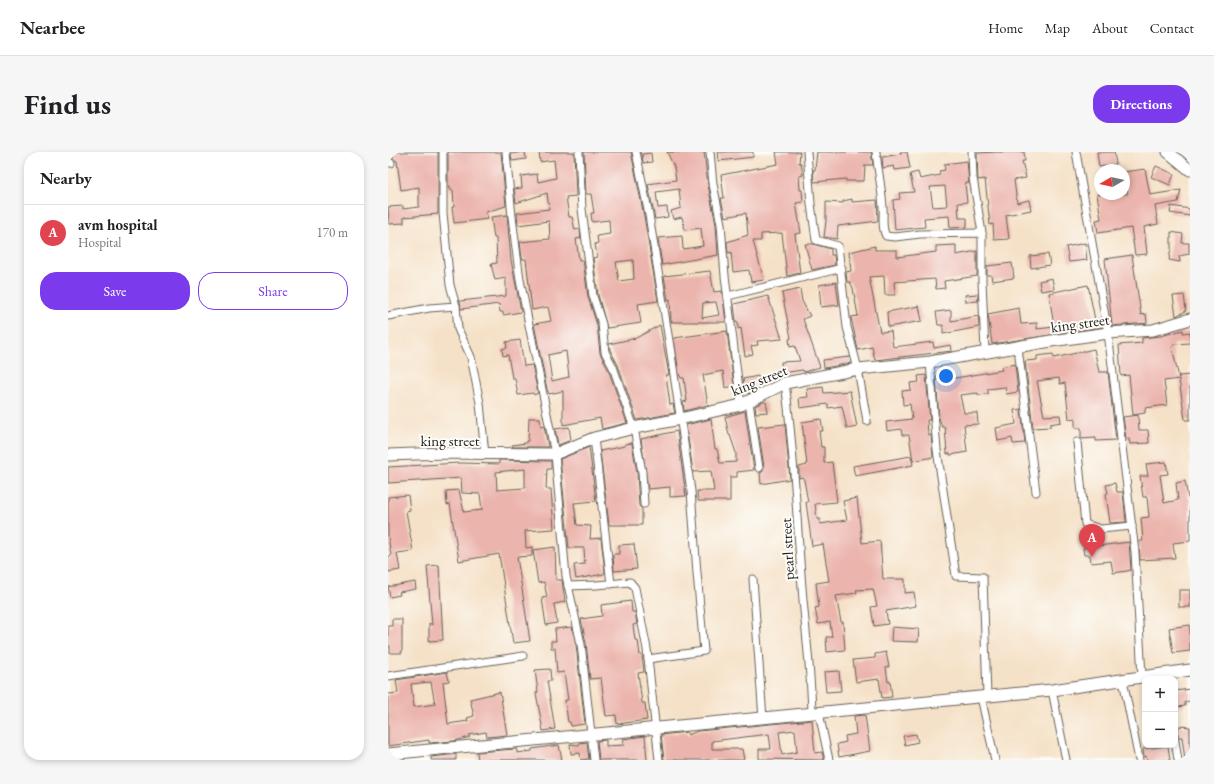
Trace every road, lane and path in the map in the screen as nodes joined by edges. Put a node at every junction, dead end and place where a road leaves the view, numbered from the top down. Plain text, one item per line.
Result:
1 (443, 152) edge
2 (506, 152) edge
3 (579, 152) edge
4 (636, 152) edge
5 (710, 152) edge
6 (807, 152) edge
7 (876, 152) edge
8 (972, 152) edge
9 (1076, 152) edge
10 (1168, 152) edge
11 (1190, 169) edge
12 (982, 233) junction
13 (842, 268) junction
14 (728, 296) junction
15 (456, 306) junction
16 (388, 316) edge
17 (1190, 320) edge
18 (1108, 333) junction
19 (1018, 348) junction
20 (985, 352) junction
21 (930, 362) junction
22 (858, 369) junction
23 (785, 383) junction
24 (745, 404) junction
25 (680, 420) junction
26 (867, 422) dead end
27 (634, 428) junction
28 (594, 438) junction
29 (1078, 442) dead end
30 (555, 454) junction
31 (388, 455) edge
32 (485, 455) junction
33 (759, 468) dead end
34 (1036, 492) dead end
35 (644, 504) dead end
36 (1132, 526) junction
37 (753, 579) dead end
38 (610, 584) junction
39 (568, 586) junction
40 (523, 656) dead end
41 (648, 659) junction
42 (1190, 670) edge
43 (388, 676) edge
44 (1167, 676) edge
45 (1142, 677) joint
46 (1123, 680) junction
47 (1052, 690) junction
48 (984, 696) junction
49 (815, 713) junction
50 (763, 719) junction
51 (655, 729) junction
52 (592, 734) junction
53 (1176, 748) edge
54 (388, 754) edge
55 (594, 760) edge
56 (659, 760) edge
57 (829, 760) edge
58 (995, 760) edge
59 (1066, 760) edge
60 (1139, 760) edge
61 (1178, 760) edge

1 - 15 street
2 - 30 street
3 - 27 street
4 - 25 street
5 - 14 street
6 - 13 street
7 - 12 street
8 - 12 street
9 - 18 street
10 - 11 street
12 - 20 street
13 - 14 street
13 - 22 street
14 - 24 street
15 - 16 street
15 - 32 street
17 - 18 street, king street
18 - 19 street, king street
18 - 36 street
19 - 20 street, king street
19 - 34 street
20 - 21 street, king street
21 - 22 street, king street
21 - 48 street
22 - 23 street, king street
22 - 26 street
23 - 24 street, king street
23 - 49 street, pearl street
24 - 25 street, king street
24 - 33 street
25 - 27 street, king street
25 - 41 street
27 - 28 street, king street
27 - 35 street
28 - 30 street, king street
28 - 38 street
29 - 36 street
30 - 32 street, king street
30 - 39 street
31 - 32 street, king street
36 - 45 street
37 - 50 street
38 - 39 street
38 - 41 street
39 - 52 street
40 - 43 street
41 - 51 street
42 - 44 street
45 - 46 street
46 - 47 street
46 - 60 street
47 - 48 street
47 - 59 street
48 - 49 street
48 - 58 street
49 - 50 street
49 - 57 street, pearl street
50 - 51 street
51 - 52 street
51 - 56 street
52 - 54 street
52 - 55 street
53 - 61 street

